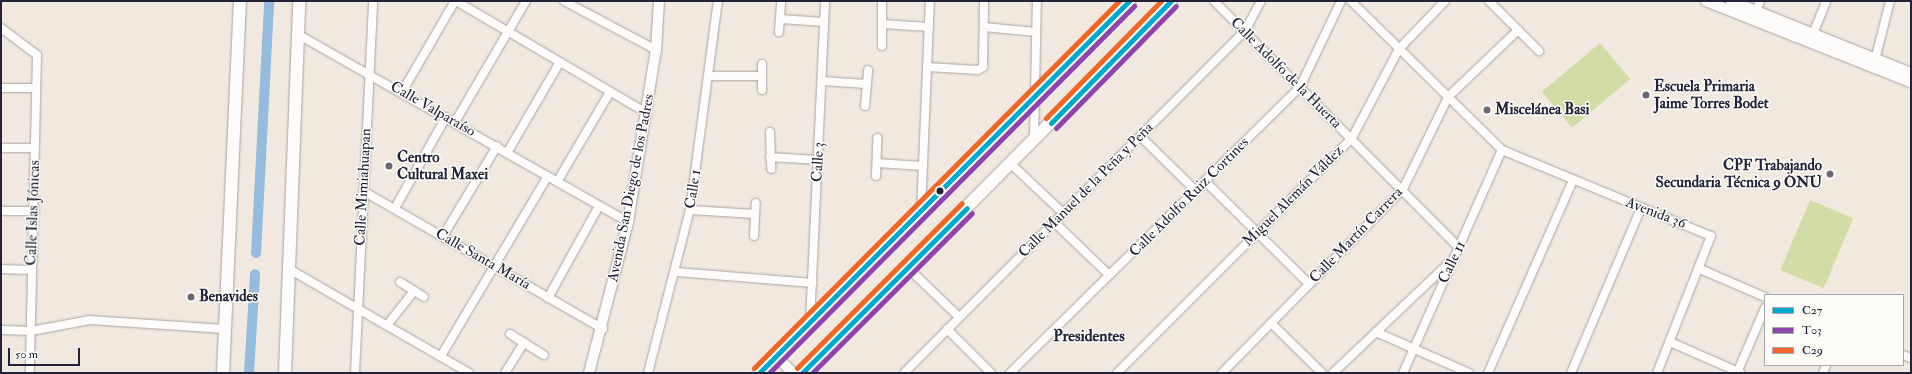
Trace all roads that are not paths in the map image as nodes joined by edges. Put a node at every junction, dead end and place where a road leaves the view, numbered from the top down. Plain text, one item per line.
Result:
1 (240, 1) edge
2 (299, 1) edge
3 (373, 1) edge
4 (456, 1) edge
5 (526, 1) edge
6 (564, 1) edge
7 (659, 1) edge
8 (718, 1) edge
9 (781, 1) edge
10 (825, 1) edge
11 (930, 1) edge
12 (984, 1) edge
13 (1037, 1) edge
14 (1129, 1) edge
15 (1171, 1) edge
16 (1214, 1) edge
17 (1261, 1) edge
18 (1341, 1) edge
19 (1351, 1) edge
20 (1445, 1) edge
21 (1489, 1) edge
22 (1706, 1) edge
23 (1731, 1) edge
24 (1760, 1) edge
25 (1826, 1) edge
26 (1890, 1) edge
27 (882, 2) dead end
28 (1756, 11) junction
29 (780, 19) junction
30 (824, 22) junction
31 (882, 24) junction
32 (929, 27) junction
33 (984, 27) junction
34 (1, 28) edge
35 (1518, 30) junction
36 (508, 31) junction
37 (1245, 31) junction
38 (779, 32) dead end
39 (1036, 32) junction
40 (299, 34) junction
41 (1813, 34) junction
42 (882, 46) dead end
43 (1399, 49) junction
44 (656, 50) junction
45 (1539, 51) dead end
46 (560, 62) junction
47 (1875, 63) junction
48 (762, 64) dead end
49 (927, 68) junction
50 (868, 70) dead end
51 (1911, 72) edge
52 (369, 73) junction
53 (711, 76) junction
54 (762, 76) junction
55 (822, 81) junction
56 (1911, 82) edge
57 (867, 84) junction
58 (1300, 87) junction
59 (1, 88) edge
60 (36, 88) junction
61 (762, 90) dead end
62 (402, 92) junction
63 (610, 92) junction
64 (1448, 97) junction
65 (1033, 101) junction
66 (865, 106) dead end
67 (647, 112) junction
68 (446, 117) junction
69 (455, 122) junction
70 (770, 132) dead end
71 (1140, 136) junction
72 (877, 138) dead end
73 (1352, 138) junction
74 (1034, 140) junction
75 (496, 146) junction
76 (1, 148) edge
77 (35, 148) junction
78 (1502, 150) junction
79 (507, 153) junction
80 (770, 157) junction
81 (818, 160) junction
82 (877, 163) junction
83 (1010, 164) junction
84 (923, 166) junction
85 (771, 168) dead end
86 (548, 176) junction
87 (876, 176) dead end
88 (1573, 180) junction
89 (1204, 181) junction
90 (558, 182) junction
91 (1403, 189) junction
92 (1195, 190) junction
93 (363, 191) junction
94 (756, 203) dead end
95 (599, 206) junction
96 (395, 208) junction
97 (1641, 208) junction
98 (1, 210) edge
99 (690, 210) junction
100 (35, 211) junction
101 (1063, 213) junction
102 (756, 214) junction
103 (920, 215) junction
104 (628, 222) junction
105 (1054, 222) junction
106 (1257, 233) junction
107 (443, 236) junction
108 (754, 236) dead end
109 (1459, 248) junction
110 (1453, 258) junction
111 (495, 265) junction
112 (908, 268) junction
113 (1, 269) edge
114 (289, 269) junction
115 (1700, 269) junction
116 (31, 270) junction
117 (677, 272) junction
118 (1109, 275) junction
119 (400, 282) dead end
120 (812, 283) junction
121 (1309, 284) junction
122 (414, 290) junction
123 (424, 297) dead end
124 (1764, 297) edge
125 (548, 298) junction
126 (1764, 310) edge
127 (358, 311) junction
128 (959, 317) junction
129 (810, 322) junction
130 (1271, 323) junction
131 (388, 324) junction
132 (225, 329) junction
133 (603, 329) junction
134 (947, 329) junction
135 (1, 330) edge
136 (31, 331) junction
137 (1376, 332) junction
138 (510, 334) dead end
139 (524, 342) junction
140 (1670, 342) junction
141 (1412, 349) junction
142 (544, 355) dead end
143 (441, 356) junction
144 (776, 356) junction
145 (1012, 372) edge
146 (30, 373) edge
147 (223, 373) edge
148 (285, 373) edge
149 (355, 373) edge
150 (469, 373) edge
151 (505, 373) edge
152 (588, 373) edge
153 (648, 373) edge
154 (759, 373) edge
155 (793, 373) edge
156 (802, 373) edge
157 (904, 373) edge
158 (991, 373) edge
159 (1117, 373) edge
160 (1222, 373) edge
161 (1322, 373) edge
162 (1333, 373) edge
163 (1403, 373) edge
164 (1469, 373) edge
165 (1488, 373) edge
166 (1571, 373) edge
167 (1657, 373) edge
168 (1739, 373) edge

1 - 132 main road
2 - 40 main road
3 - 52 street, Calle Mimiahuapan
4 - 36 street
4 - 62 street
5 - 36 street
6 - 44 street
7 - 44 street, Avenida San Diego de los Padres
8 - 53 street, Calle 1
9 - 29 street
10 - 30 street, Calle 3
11 - 32 street
12 - 33 street
13 - 39 street
14 - 65 main road
15 - 74 main road
16 - 37 street, Calle Adolfo de la Huerta
17 - 37 street, Calle Manuel de la Peña y Peña
18 - 58 street, Calle Adolfo Ruiz Cortines
19 - 43 street
20 - 43 street, Miguel Alemán Váldez
21 - 35 street
22 - 47 street
23 - 28 street
24 - 28 street
25 - 41 street
26 - 47 street
27 - 31 street
28 - 41 street
29 - 30 street
29 - 38 street
30 - 55 street, Calle 3
31 - 32 street
31 - 42 street
32 - 49 street
33 - 39 street
33 - 49 street
34 - 60 street, Calle Islas Jónicas
35 - 45 street
35 - 64 street, Calle Martín Carrera
36 - 46 street
36 - 69 street
37 - 58 street, Calle Adolfo de la Huerta
37 - 71 street, Calle Manuel de la Peña y Peña
39 - 65 street
40 - 52 street, Calle Valparaíso
40 - 114 main road
41 - 47 street
43 - 64 street
43 - 73 street, Miguel Alemán Váldez
44 - 67 street, Avenida San Diego de los Padres
46 - 63 street
46 - 79 street
47 - 51 street
47 - 56 street
48 - 54 street
49 - 84 street
50 - 57 street
52 - 62 street, Calle Valparaíso
52 - 93 street, Calle Mimiahuapan
53 - 54 street
53 - 99 street, Calle 1
54 - 61 street
55 - 57 street
55 - 81 street, Calle 3
57 - 66 street
58 - 73 street, Calle Adolfo de la Huerta
58 - 89 street, Calle Adolfo Ruiz Cortines
59 - 60 street
60 - 77 street, Calle Islas Jónicas
62 - 68 street, Calle Valparaíso
63 - 67 street
63 - 90 street
64 - 78 street
64 - 91 street, Calle Martín Carrera
65 - 74 street
65 - 103 main road
67 - 104 street, Avenida San Diego de los Padres
68 - 69 street, Calle Valparaíso
68 - 96 street
69 - 75 street, Calle Valparaíso
70 - 80 street
71 - 92 street
71 - 101 street, Calle Manuel de la Peña y Peña
72 - 82 street
73 - 91 street, Calle Adolfo de la Huerta
73 - 106 street, Miguel Alemán Váldez
74 - 83 main road
75 - 79 street, Calle Valparaíso
75 - 107 street
76 - 77 street
77 - 100 street, Calle Islas Jónicas
78 - 88 street, Avenida 36
78 - 109 street, Calle 11
79 - 86 street, Calle Valparaíso
80 - 81 street
80 - 85 street
81 - 120 street, Calle 3
82 - 84 street
82 - 87 street
83 - 101 street
83 - 112 main road
84 - 103 street
86 - 90 street, Calle Valparaíso
86 - 111 street
88 - 97 street, Avenida 36
88 - 165 street
89 - 92 street, Calle Adolfo Ruiz Cortines
89 - 106 street
90 - 95 street, Calle Valparaíso
91 - 109 street, Calle Adolfo de la Huerta
91 - 121 street, Calle Martín Carrera
92 - 118 street, Calle Adolfo Ruiz Cortines
93 - 96 street, Calle Santa María
93 - 127 street, Calle Mimiahuapan
94 - 102 street
95 - 104 street, Calle Valparaíso
95 - 125 street
96 - 107 street, Calle Santa María
97 - 115 street, Avenida 36
97 - 166 street
98 - 100 street
99 - 102 street
99 - 117 street, Calle 1
100 - 116 street, Calle Islas Jónicas
101 - 105 street, Calle Manuel de la Peña y Peña
102 - 108 street
103 - 129 main road
104 - 133 street, Avenida San Diego de los Padres
105 - 118 street
105 - 128 street, Calle Manuel de la Peña y Peña
106 - 121 street
106 - 159 street, Miguel Alemán Váldez
107 - 111 street, Calle Santa María
109 - 110 street, Calle 11
110 - 137 street
110 - 141 street, Calle 11
111 - 125 street, Calle Santa María
111 - 143 street
112 - 128 street
112 - 156 main road
113 - 116 street
114 - 127 street
114 - 148 main road
115 - 124 street
115 - 140 street
116 - 136 street, Calle Islas Jónicas
117 - 120 street
117 - 153 street, Calle 1
118 - 145 street, Calle Adolfo Ruiz Cortines
119 - 122 street
120 - 129 street, Calle 3
121 - 130 street, Calle Martín Carrera
122 - 123 street
122 - 131 street
125 - 133 street, Calle Santa María
126 - 168 street
127 - 131 street
127 - 149 street, Calle Mimiahuapan
128 - 134 street, Calle Manuel de la Peña y Peña
129 - 144 main road
130 - 160 street, Calle Martín Carrera
130 - 161 street
131 - 143 street
132 - 136 street
132 - 147 main road
133 - 152 street, Avenida San Diego de los Padres
134 - 157 street, Calle Manuel de la Peña y Peña
134 - 158 street
135 - 136 street
136 - 146 street, Calle Islas Jónicas
137 - 141 street
137 - 162 street
138 - 139 street
139 - 142 street
139 - 151 street
140 - 167 street
140 - 168 street
141 - 163 street, Calle 11
141 - 164 street
143 - 150 street
144 - 154 main road
144 - 155 street

